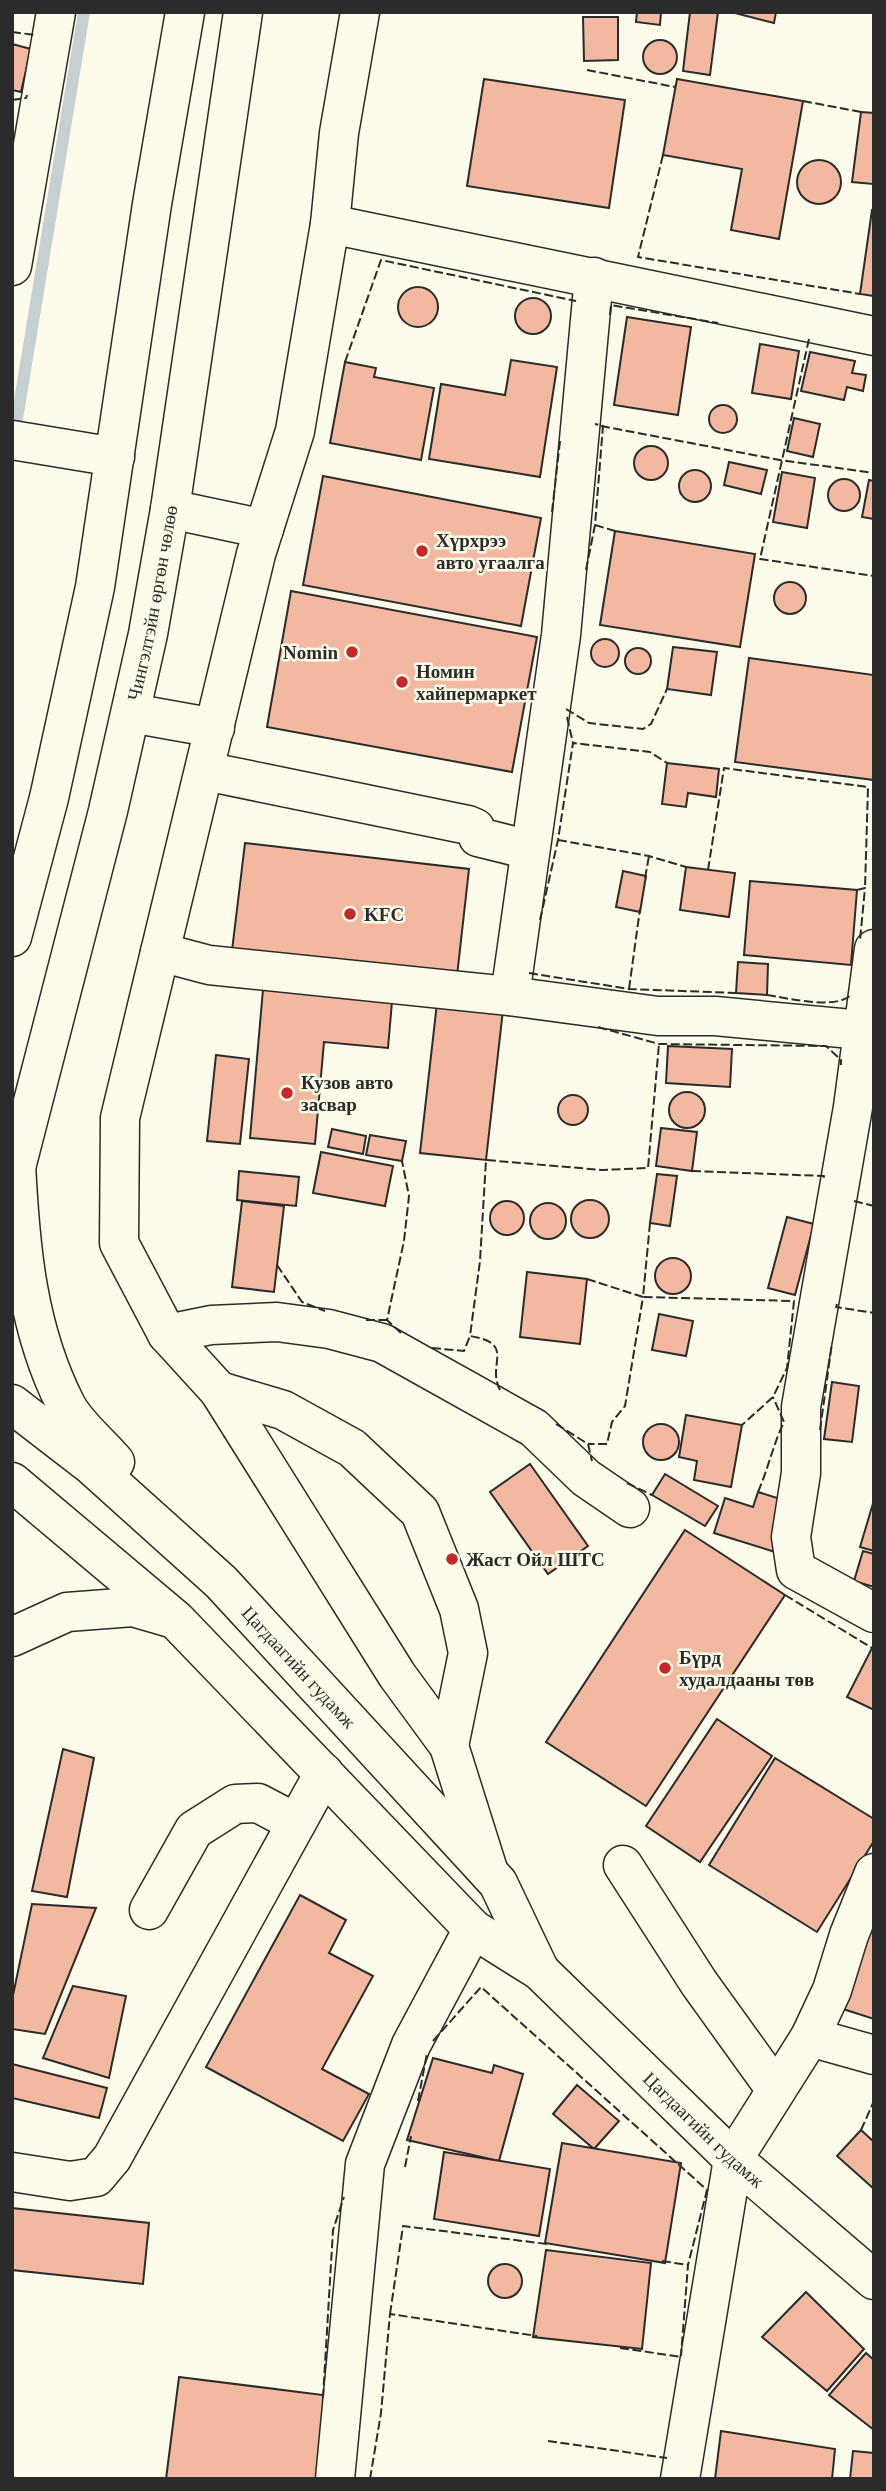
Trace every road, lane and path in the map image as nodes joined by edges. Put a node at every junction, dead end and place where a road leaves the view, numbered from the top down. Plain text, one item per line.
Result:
1 (56, 12) edge
2 (186, 12) edge
3 (243, 12) edge
4 (360, 12) edge
5 (330, 224) junction
6 (12, 266) edge
7 (594, 277) junction
8 (874, 337) edge
9 (12, 440) edge
10 (115, 457) junction
11 (170, 509) junction
12 (264, 529) junction
13 (131, 713) junction
14 (215, 728) junction
15 (205, 771) junction
16 (530, 850) junction
17 (12, 937) edge
18 (874, 948) edge
19 (160, 952) junction
20 (510, 996) junction
21 (862, 1031) junction
22 (14, 1173) edge
23 (167, 1334) junction
24 (219, 1391) junction
25 (12, 1404) edge
26 (12, 1482) edge
27 (631, 1508) dead end
28 (221, 1582) junction
29 (874, 1612) edge
30 (176, 1620) junction
31 (12, 1637) edge
32 (449, 1746) junction
33 (324, 1773) junction
34 (296, 1823) junction
35 (623, 1865) dead end
36 (489, 1873) junction
37 (874, 1874) edge
38 (149, 1910) dead end
39 (473, 1929) junction
40 (540, 1971) junction
41 (810, 2036) junction
42 (874, 2055) edge
43 (776, 2090) junction
44 (733, 2159) junction
45 (12, 2172) edge
46 (874, 2280) edge
47 (335, 2479) edge
48 (680, 2479) edge

1 - 6 street
2 - 10 street
3 - 11 street, Чингэлтэйн өргөн чөлөө
4 - 5 street
5 - 7 street
5 - 12 street
7 - 8 street
7 - 16 street
9 - 10 street
10 - 17 street
11 - 12 street
11 - 13 street, Чингэлтэйн өргөн чөлөө
12 - 14 street
13 - 14 street
13 - 22 street, Чингэлтэйн өргөн чөлөө
14 - 15 street
15 - 16 street
15 - 19 street
16 - 20 street
18 - 21 street
19 - 20 street
19 - 23 street
20 - 21 street
21 - 29 street
22 - 28 street, Чингэлтэйн өргөн чөлөө
23 - 24 street
23 - 27 street
24 - 32 street
24 - 32 street
25 - 28 street, Цагдаагийн гудамж
26 - 30 street, Цагдаагийн гудамж
28 - 36 street, Цагдаагийн гудамж
30 - 31 street
30 - 33 street, Цагдаагийн гудамж
32 - 36 street
33 - 34 street
33 - 39 street, Цагдаагийн гудамж
34 - 38 street
34 - 45 street
35 - 43 street
36 - 40 street, Цагдаагийн гудамж
37 - 41 street
39 - 40 street, Цагдаагийн гудамж
39 - 47 street
40 - 44 street, Цагдаагийн гудамж
41 - 42 street
41 - 43 street
43 - 44 street
44 - 46 street, Цагдаагийн гудамж
44 - 48 street

